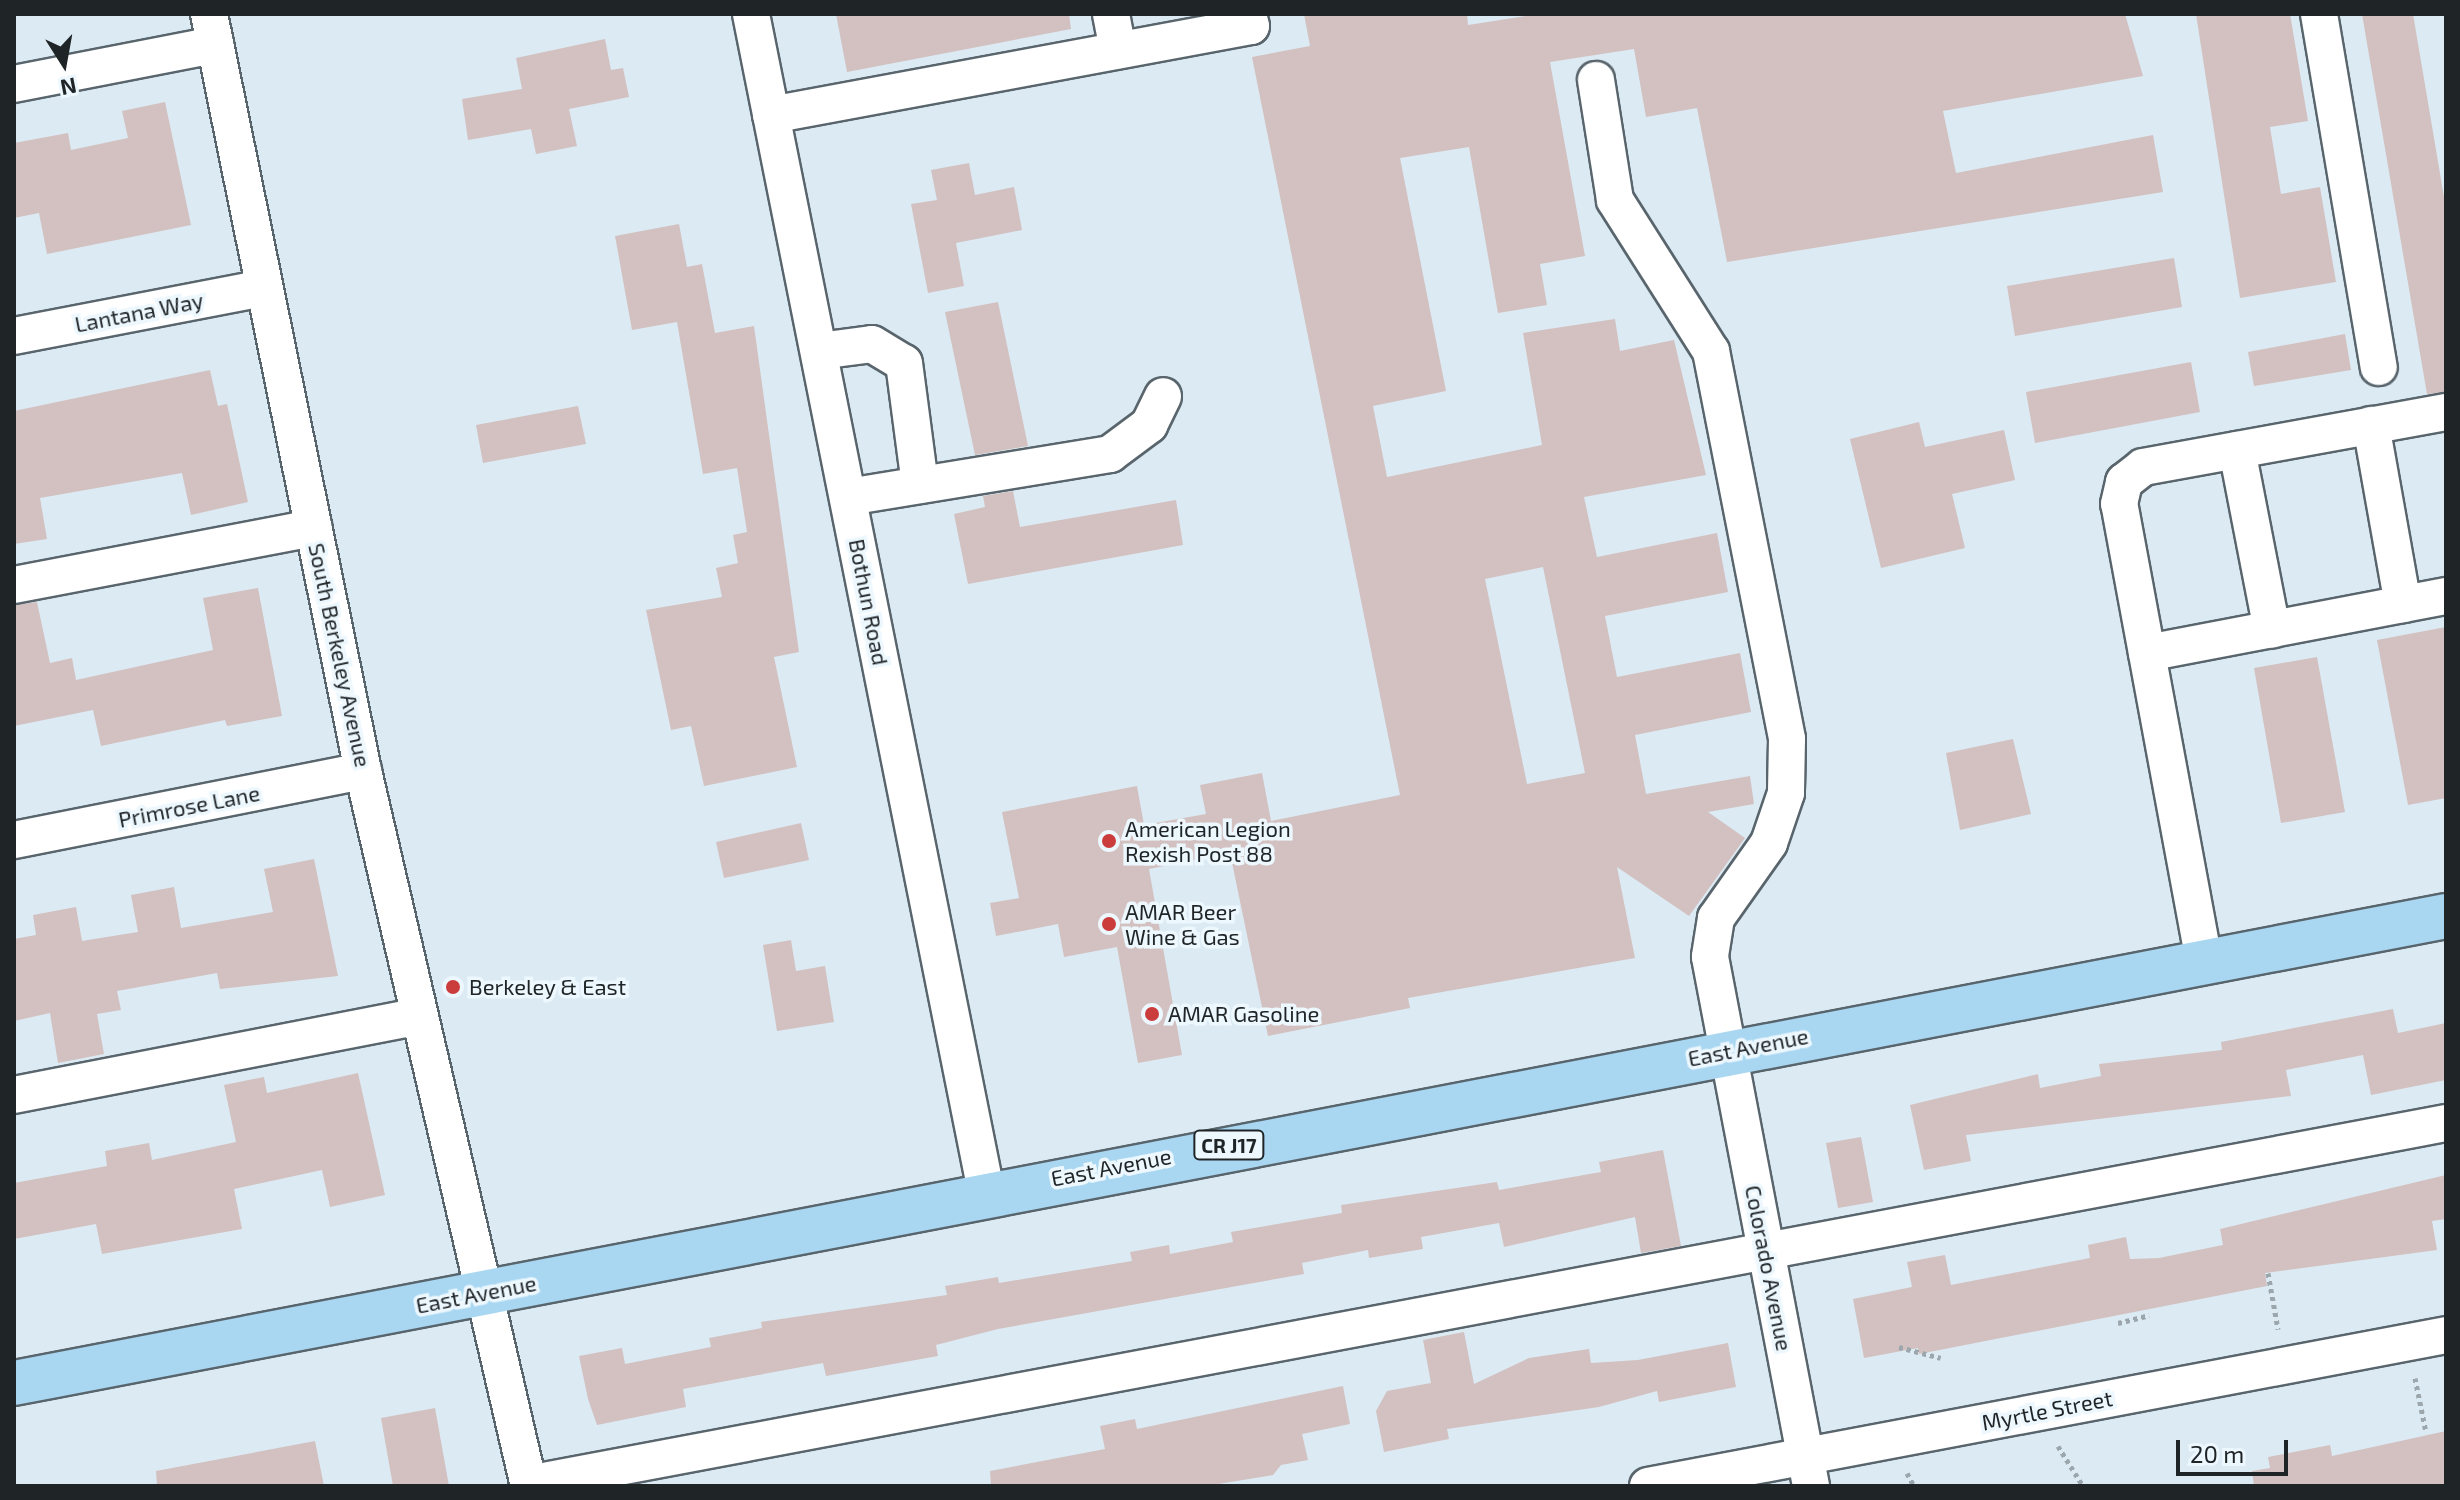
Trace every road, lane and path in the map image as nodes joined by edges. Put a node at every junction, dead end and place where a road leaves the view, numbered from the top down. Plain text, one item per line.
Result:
1 (751, 14) edge
2 (1111, 14) edge
3 (1248, 14) edge
4 (2319, 14) edge
5 (212, 30) edge
6 (1118, 50) junction
7 (1596, 80) dead end
8 (14, 84) edge
9 (771, 115) junction
10 (263, 288) junction
11 (14, 336) edge
12 (819, 351) junction
13 (2379, 367) dead end
14 (1163, 396) dead end
15 (2446, 412) edge
16 (2371, 425) junction
17 (2237, 450) junction
18 (920, 485) junction
19 (848, 497) junction
20 (314, 528) junction
21 (14, 585) edge
22 (2446, 596) edge
23 (2403, 604) junction
24 (2272, 630) junction
25 (2147, 653) junction
26 (363, 771) junction
27 (14, 840) edge
28 (2446, 916) edge
29 (2204, 961) junction
30 (419, 1016) junction
31 (1728, 1051) junction
32 (14, 1095) edge
33 (2446, 1123) edge
34 (986, 1191) junction
35 (1766, 1252) junction
36 (2268, 1273) dead end
37 (484, 1292) junction
38 (2149, 1315) dead end
39 (2118, 1323) dead end
40 (2446, 1335) edge
41 (2407, 1342) junction
42 (1899, 1347) dead end
43 (1941, 1358) dead end
44 (2285, 1365) junction
45 (14, 1383) edge
46 (2051, 1409) junction
47 (2426, 1432) dead end
48 (1808, 1471) edge
49 (528, 1485) edge
50 (1648, 1486) edge
51 (2083, 1486) edge

1 - 9 street, Bothun Road
2 - 6 street
3 - 6 street
4 - 13 street
5 - 8 street
5 - 10 street, South Berkeley Avenue
6 - 9 street
7 - 31 street, Colorado Avenue
9 - 12 street, Bothun Road
10 - 11 street, Lantana Way
10 - 20 street, South Berkeley Avenue
12 - 18 street
12 - 19 street, Bothun Road
14 - 18 street
15 - 16 street
16 - 17 street
16 - 23 street
17 - 24 street
17 - 25 street
18 - 19 street
19 - 34 street, Bothun Road
20 - 21 street
20 - 26 street, South Berkeley Avenue
22 - 23 street
23 - 24 street
24 - 25 street
25 - 29 street
26 - 27 street, Primrose Lane
26 - 30 street, South Berkeley Avenue
28 - 29 main road, East Avenue / CR J17
29 - 31 main road, East Avenue / CR J17
30 - 32 street
30 - 37 street, South Berkeley Avenue
31 - 34 main road, East Avenue / CR J17
31 - 35 street, Colorado Avenue
33 - 35 street
34 - 37 main road, East Avenue / CR J17
35 - 48 street, Colorado Avenue
35 - 49 street
36 - 44 path
37 - 45 main road, East Avenue / CR J17
37 - 49 street, South Berkeley Avenue
38 - 39 path
40 - 41 street, Myrtle Street
41 - 44 street, Myrtle Street
41 - 47 path
42 - 43 path
44 - 46 street, Myrtle Street
46 - 48 street, Myrtle Street
46 - 51 path
48 - 50 street, Myrtle Street

